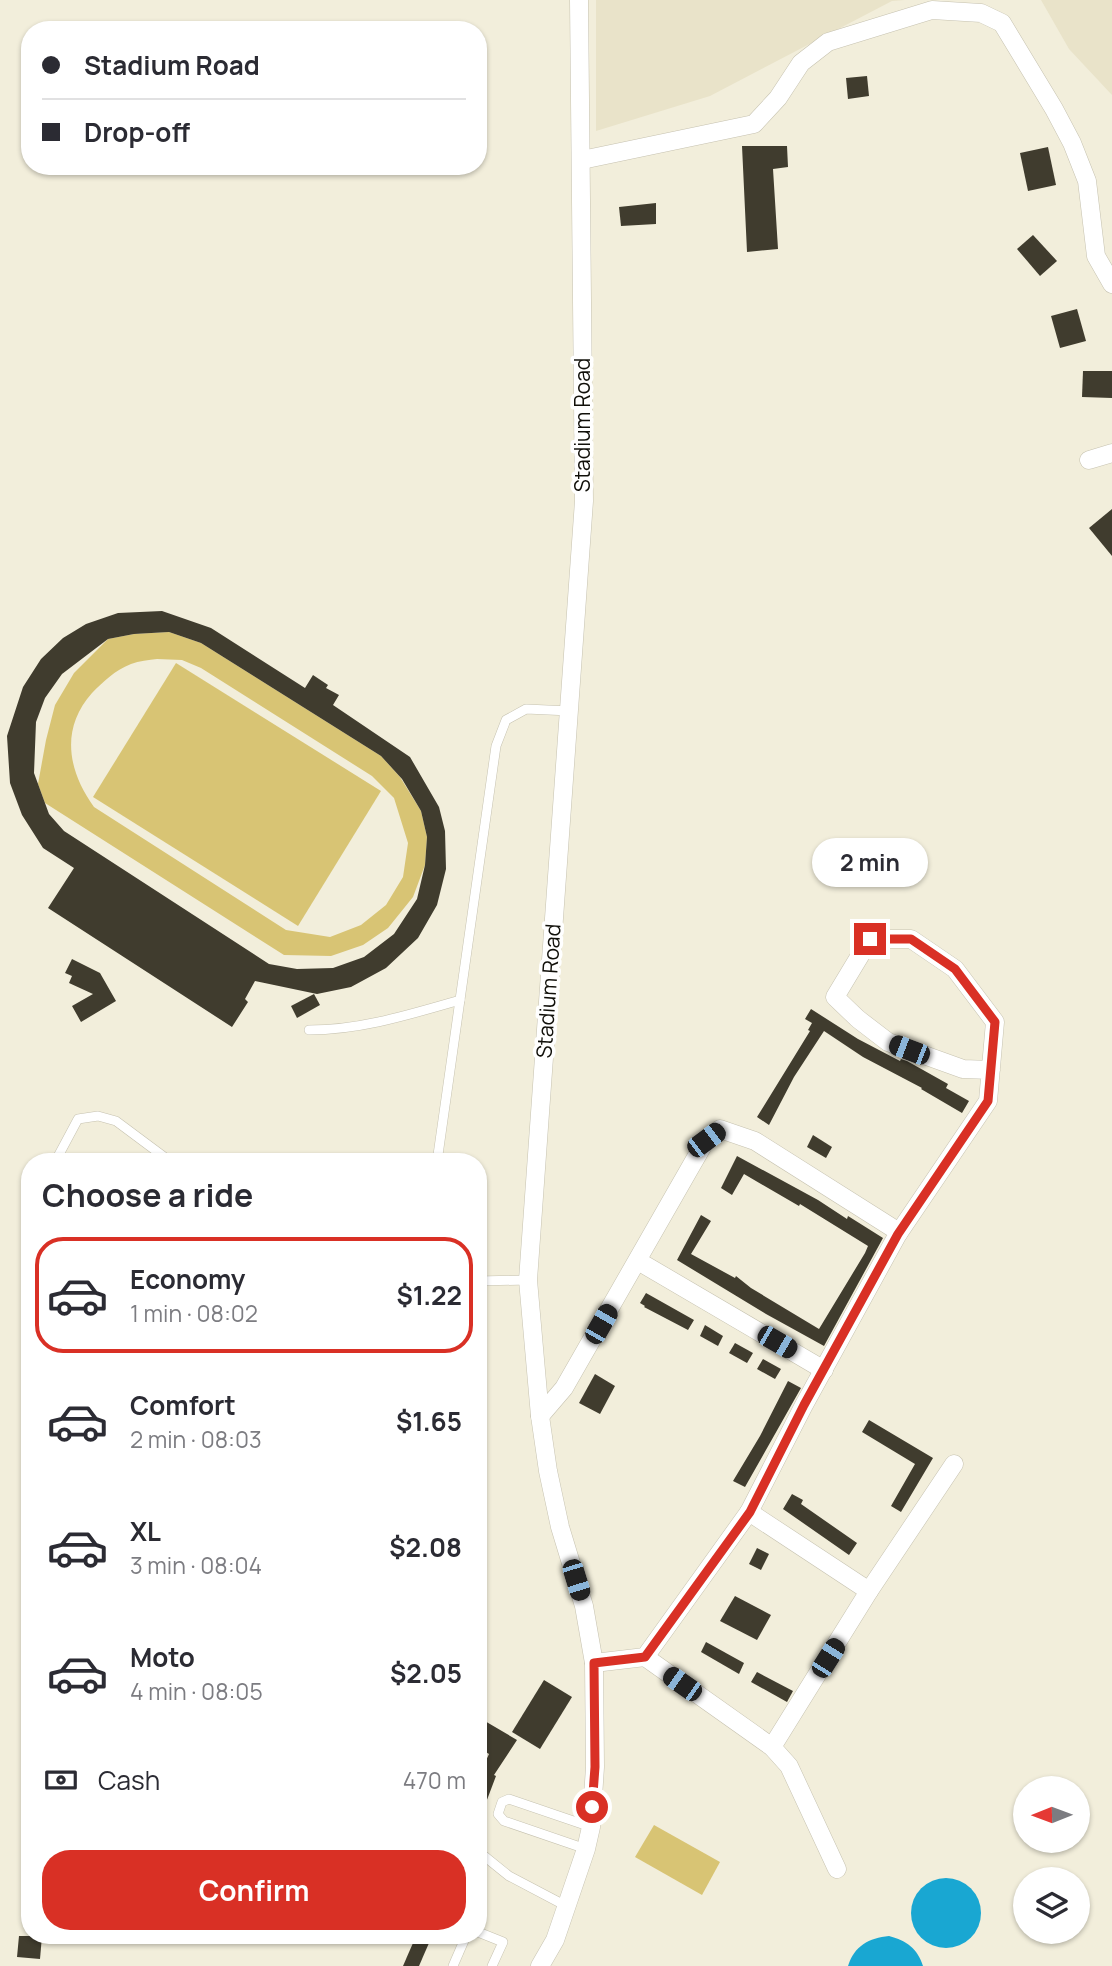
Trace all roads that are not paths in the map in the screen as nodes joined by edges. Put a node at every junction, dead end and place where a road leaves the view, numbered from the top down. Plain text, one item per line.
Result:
1 (579, 0) edge
2 (582, 160) junction
3 (1112, 284) edge
4 (1112, 453) edge
5 (1089, 460) dead end
6 (570, 711) junction
7 (460, 1000) junction
8 (309, 1030) dead end
9 (991, 1070) junction
10 (60, 1153) edge
11 (159, 1153) edge
12 (438, 1153) edge
13 (898, 1234) junction
14 (638, 1261) junction
15 (487, 1280) edge
16 (528, 1280) junction
17 (824, 1370) junction
18 (540, 1416) junction
19 (954, 1464) dead end
20 (750, 1512) junction
21 (869, 1591) junction
22 (645, 1657) junction
23 (594, 1663) junction
24 (772, 1747) junction
25 (591, 1827) junction
26 (586, 1849) junction
27 (487, 1857) edge
28 (837, 1869) dead end
29 (568, 1907) junction
30 (487, 1935) edge
31 (463, 1944) edge
32 (453, 1966) edge
33 (492, 1966) edge
34 (540, 1966) edge

1 - 2 street, Stadium Road
2 - 3 street
2 - 6 street, Stadium Road
4 - 5 street
6 - 7 lane
6 - 16 street, Stadium Road
7 - 8 lane
7 - 12 lane
9 - 9 street
9 - 13 street
10 - 11 lane
13 - 14 street
13 - 17 street
14 - 17 street
14 - 18 street
15 - 16 lane
16 - 18 street, Stadium Road
17 - 20 street
18 - 23 street, Stadium Road
19 - 21 street
20 - 21 street
20 - 22 street
21 - 24 street
22 - 23 street
22 - 24 street
23 - 25 street, Stadium Road
24 - 28 street
25 - 26 street, Stadium Road
25 - 26 lane
26 - 29 street, Stadium Road
27 - 29 lane
29 - 34 street, Stadium Road
30 - 33 lane
31 - 32 lane

